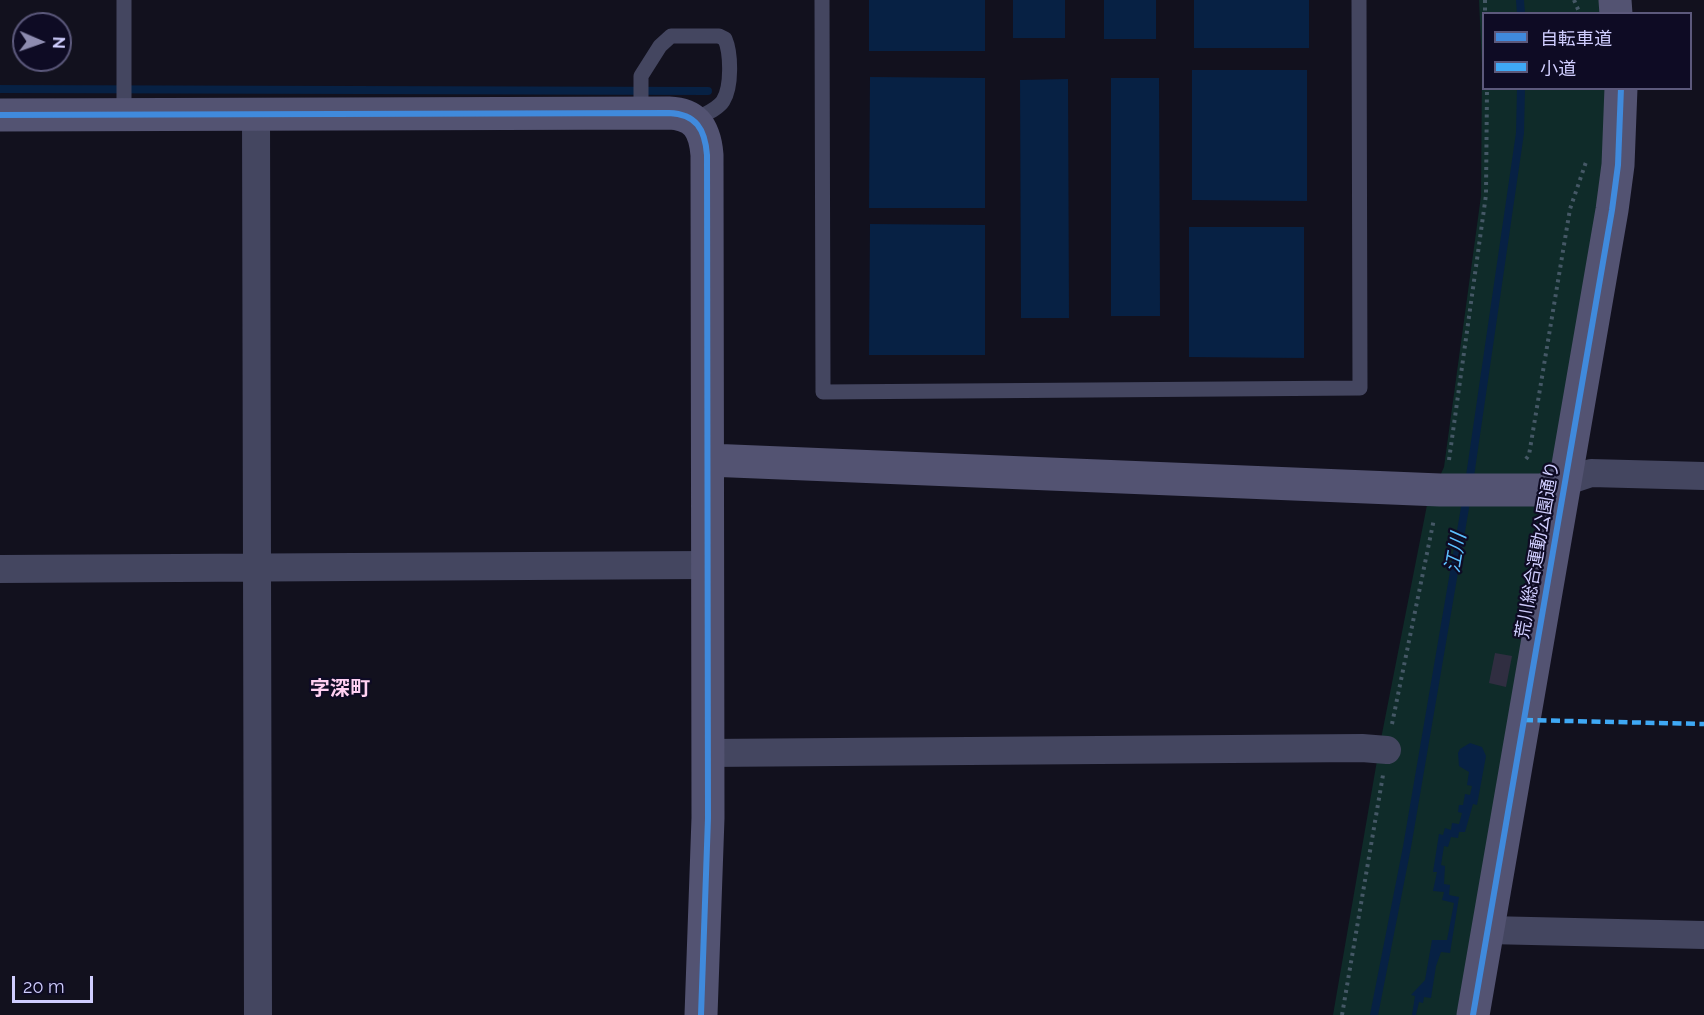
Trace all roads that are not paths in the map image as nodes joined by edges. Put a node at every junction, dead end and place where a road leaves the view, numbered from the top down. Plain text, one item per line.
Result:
1 (124, 0) edge
2 (822, 0) edge
3 (1359, 0) edge
4 (1621, 90) edge
5 (641, 113) junction
6 (124, 114) junction
7 (256, 114) junction
8 (0, 115) edge
9 (695, 120) junction
10 (708, 460) junction
11 (1704, 476) edge
12 (1564, 482) junction
13 (706, 565) junction
14 (257, 568) junction
15 (0, 569) edge
16 (1387, 750) road end
17 (707, 753) junction
18 (1488, 930) junction
19 (1704, 934) edge
20 (258, 1015) edge
21 (701, 1015) edge
22 (1473, 1015) edge

1 - 6 lane
2 - 3 lane
4 - 12 street, 荒川総合運動公園通り
5 - 7 street
5 - 9 street
5 - 9 lane
6 - 7 street
6 - 8 street
7 - 14 street
9 - 10 street
10 - 12 street
10 - 13 street
11 - 12 street
12 - 18 street, 荒川総合運動公園通り
13 - 14 street
13 - 17 street
14 - 15 street
14 - 20 street
16 - 17 street
17 - 21 street
18 - 19 street
18 - 22 street, 荒川総合運動公園通り

